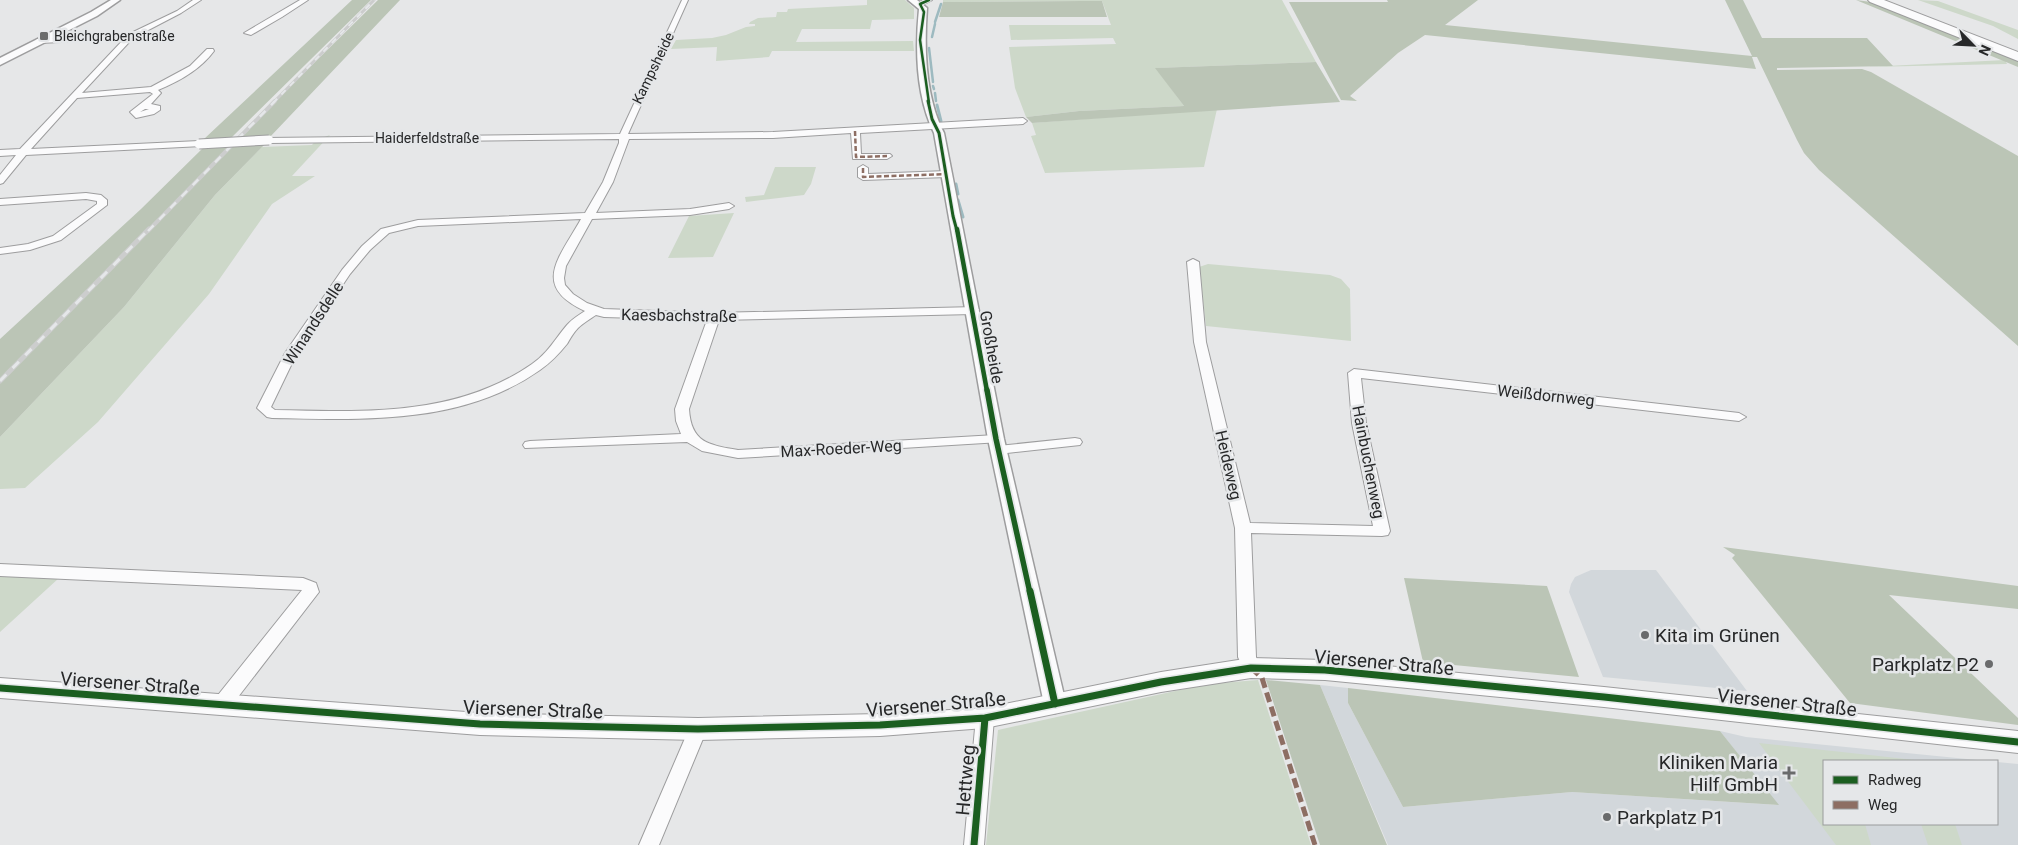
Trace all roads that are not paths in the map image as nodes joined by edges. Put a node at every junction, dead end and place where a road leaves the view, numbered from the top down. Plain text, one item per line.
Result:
1 (116, 0) edge
2 (198, 0) edge
3 (305, 0) edge
4 (685, 0) edge
5 (1874, 0) edge
6 (1885, 0) edge
7 (920, 2) edge
8 (248, 33) dead end
9 (130, 36) junction
10 (40, 41) junction
11 (210, 51) dead end
12 (2018, 51) edge
13 (2018, 57) edge
14 (0, 62) edge
15 (152, 89) junction
16 (76, 96) junction
17 (144, 106) dead end
18 (1023, 121) dead end
19 (935, 127) junction
20 (855, 131) junction
21 (624, 137) junction
22 (24, 152) junction
23 (0, 153) edge
24 (886, 156) dead end
25 (863, 168) dead end
26 (947, 174) junction
27 (0, 181) edge
28 (0, 202) edge
29 (729, 206) dead end
30 (589, 216) junction
31 (0, 252) edge
32 (1193, 262) dead end
33 (973, 310) junction
34 (594, 312) junction
35 (714, 317) junction
36 (1354, 373) joint
37 (1739, 416) dead end
38 (689, 438) junction
39 (1074, 442) dead end
40 (997, 444) junction
41 (530, 445) dead end
42 (1243, 528) junction
43 (0, 570) edge
44 (1251, 668) junction
45 (0, 688) edge
46 (1055, 704) junction
47 (221, 705) junction
48 (985, 718) junction
49 (698, 730) junction
50 (2018, 742) edge
51 (649, 845) edge
52 (974, 845) edge

1 - 10 street
2 - 9 street
3 - 8 street
4 - 21 street, Kampsheide
5 - 13 highway
6 - 12 highway
7 - 19 street, Großheide
9 - 10 street
9 - 16 street
10 - 14 street
11 - 15 street
15 - 16 street
15 - 17 street
16 - 22 street
18 - 19 street, Haiderfeldstraße
19 - 20 street, Haiderfeldstraße
19 - 26 street, Großheide
20 - 21 street, Haiderfeldstraße
20 - 24 street
21 - 22 street, Haiderfeldstraße, bridge
21 - 30 street, Kaesbachstraße
22 - 23 street, Haiderfeldstraße
22 - 27 street
25 - 26 street
26 - 33 street, Großheide
28 - 31 street
29 - 30 street, Winandsdelle
30 - 34 street, Kaesbachstraße
30 - 34 street, Winandsdelle
32 - 42 street, Heideweg
33 - 35 street, Kaesbachstraße
33 - 40 street, Großheide
34 - 35 street, Kaesbachstraße
35 - 38 street
36 - 37 street, Weißdornweg
36 - 42 street, Hainbuchenweg
38 - 40 street, Max-Roeder-Weg
38 - 41 street
39 - 40 street
40 - 46 street, Großheide
42 - 44 street, Heideweg
43 - 47 street, Viersener Straße
44 - 46 main road, Viersener Straße
44 - 50 main road, Viersener Straße
45 - 47 main road, Viersener Straße
46 - 48 main road, Viersener Straße
47 - 49 main road, Viersener Straße
48 - 49 main road, Viersener Straße
48 - 52 street, Hettweg
49 - 51 street

